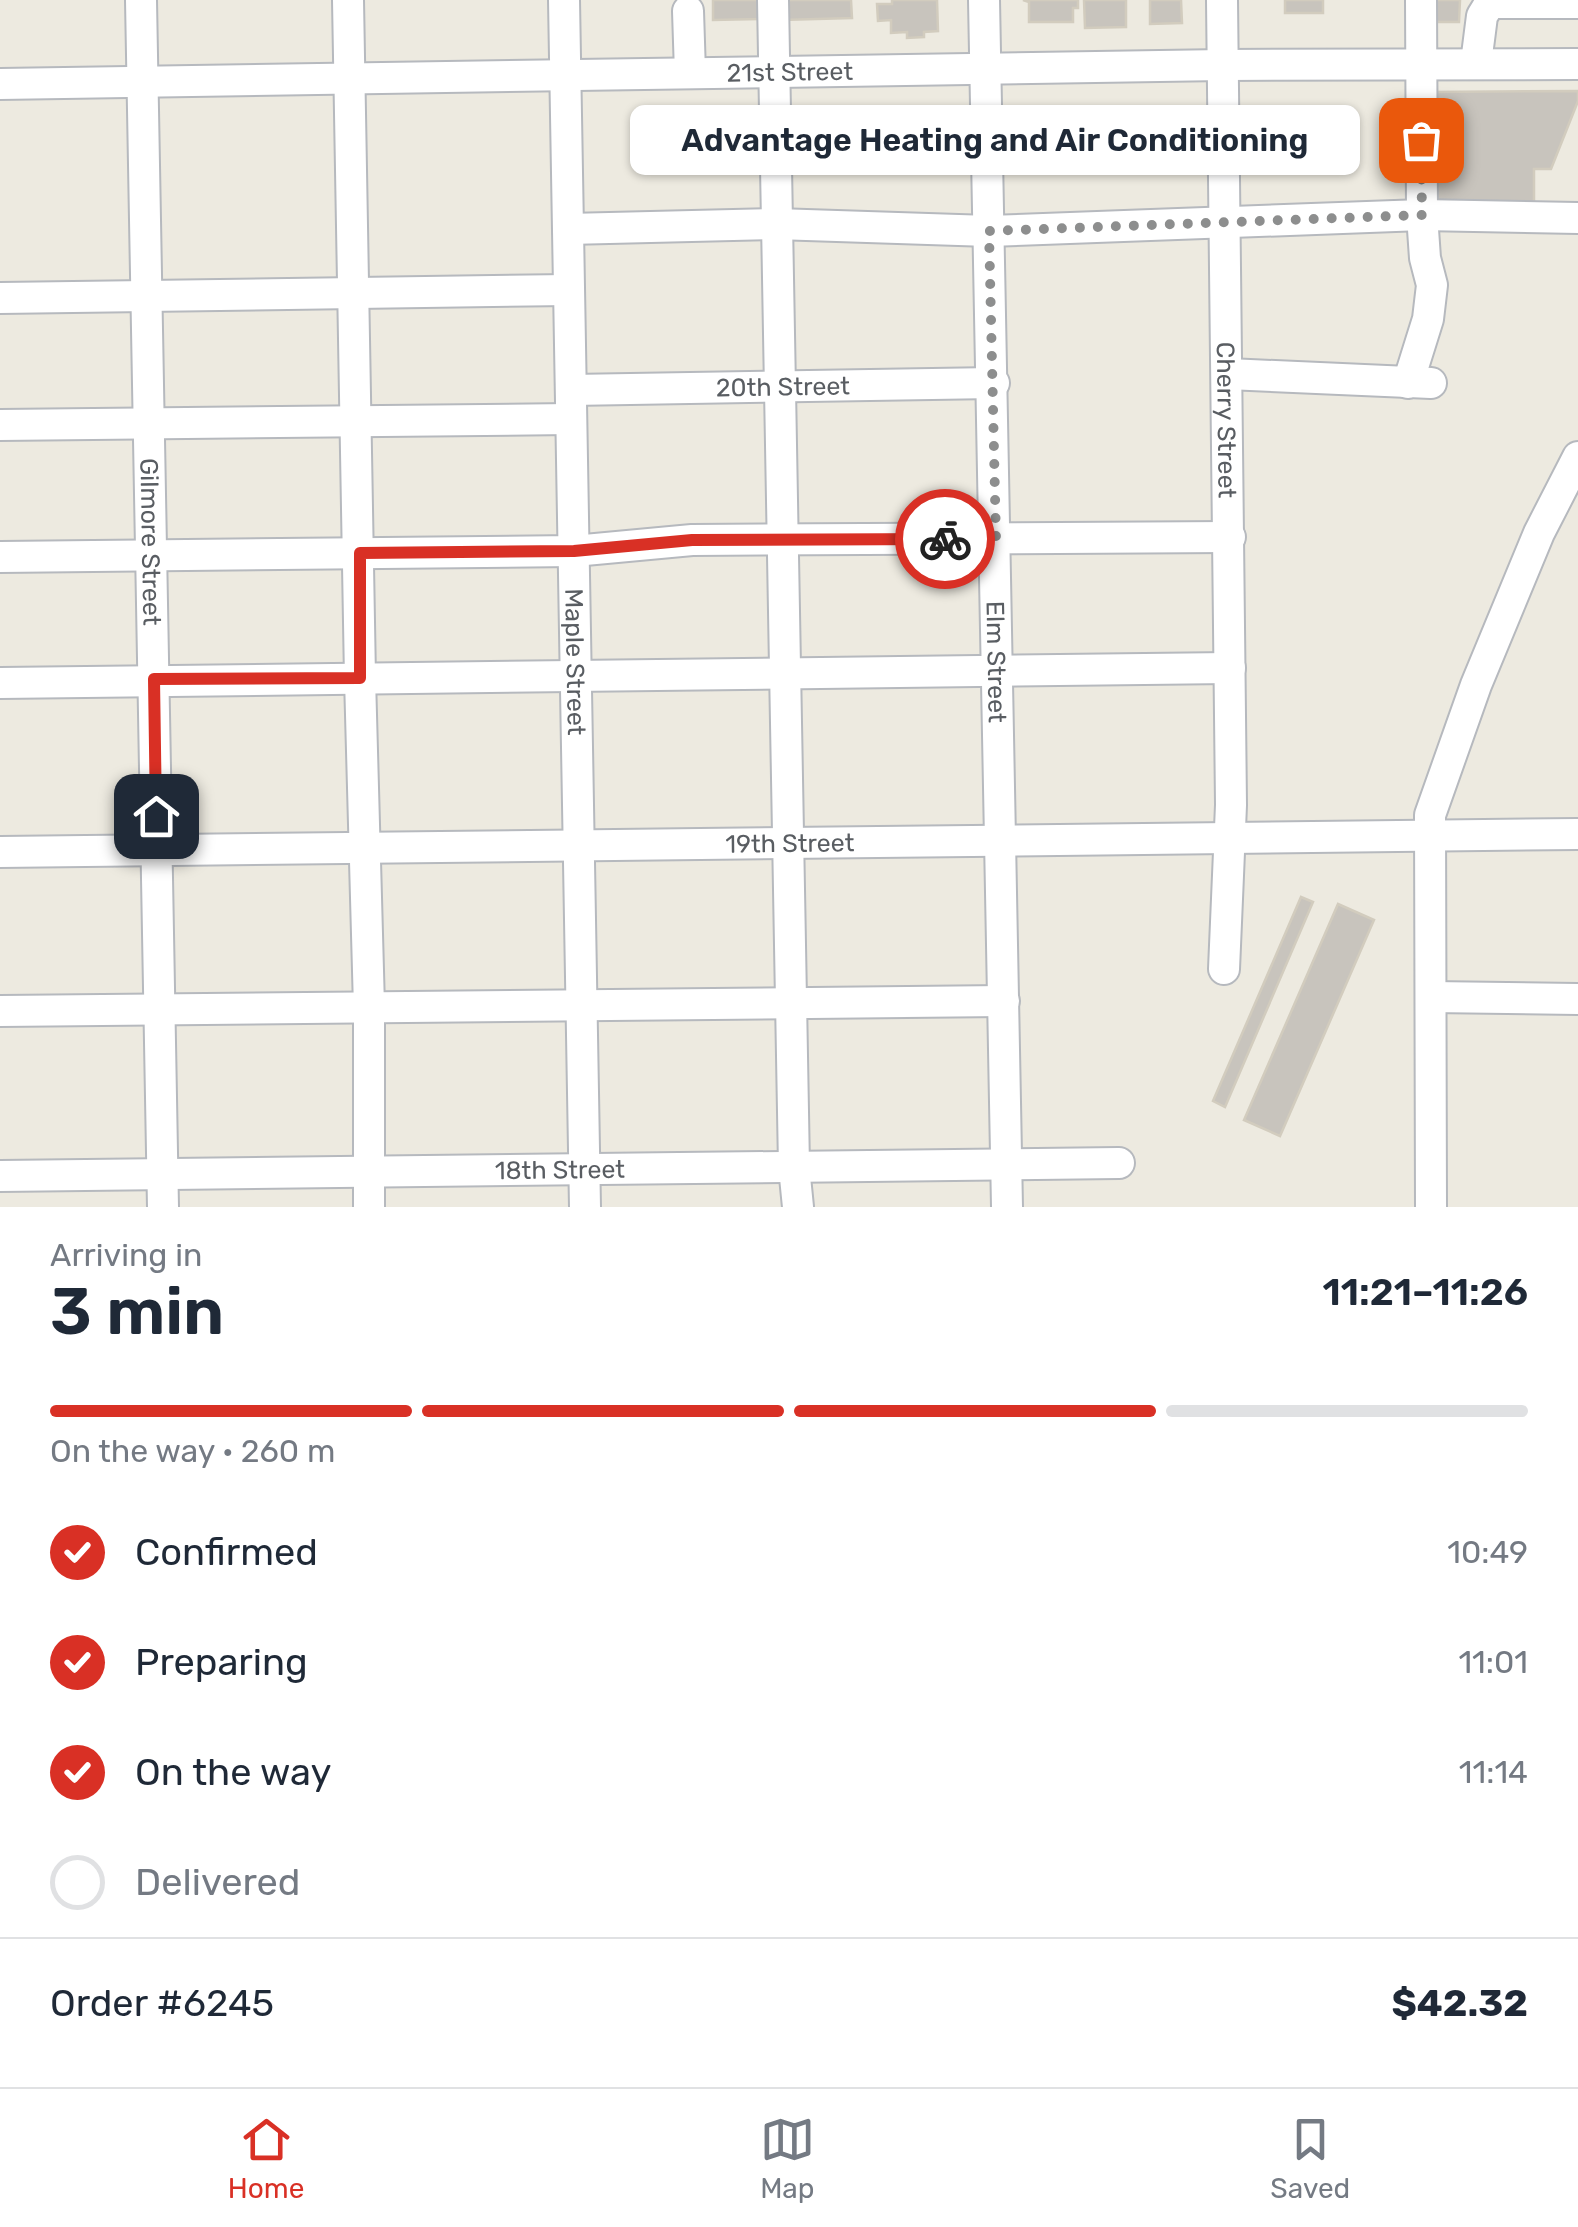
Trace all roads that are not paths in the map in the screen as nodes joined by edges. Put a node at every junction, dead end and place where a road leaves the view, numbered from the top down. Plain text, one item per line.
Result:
1 (141, 0) edge
2 (348, 0) edge
3 (564, 0) edge
4 (774, 0) edge
5 (984, 0) edge
6 (1222, 0) edge
7 (1420, 0) edge
8 (1578, 3) edge
9 (688, 11) dead end
10 (1419, 64) junction
11 (1476, 64) junction
12 (1578, 64) edge
13 (1222, 65) junction
14 (985, 70) junction
15 (776, 72) junction
16 (690, 73) junction
17 (565, 74) junction
18 (350, 79) junction
19 (0, 84) edge
20 (142, 84) junction
21 (1422, 215) junction
22 (1578, 218) edge
23 (1226, 223) junction
24 (776, 224) junction
25 (568, 229) junction
26 (989, 231) junction
27 (569, 290) junction
28 (355, 294) junction
29 (0, 298) edge
30 (146, 298) junction
31 (1228, 374) junction
32 (994, 384) junction
33 (778, 387) junction
34 (571, 405) junction
35 (357, 422) junction
36 (149, 425) junction
37 (0, 426) edge
38 (1578, 457) edge
39 (1230, 537) junction
40 (996, 539) junction
41 (784, 540) junction
42 (574, 551) junction
43 (360, 553) junction
44 (0, 556) edge
45 (152, 556) junction
46 (1230, 668) junction
47 (998, 673) junction
48 (784, 675) junction
49 (576, 676) junction
50 (360, 678) junction
51 (154, 679) junction
52 (0, 683) edge
53 (1578, 834) edge
54 (1431, 837) junction
55 (1231, 840) junction
56 (1001, 842) junction
57 (788, 844) junction
58 (580, 846) junction
59 (364, 848) junction
60 (157, 849) junction
61 (0, 852) edge
62 (1224, 969) dead end
63 (1431, 997) junction
64 (1578, 999) edge
65 (1004, 1001) junction
66 (791, 1003) junction
67 (582, 1005) junction
68 (369, 1007) junction
69 (160, 1009) junction
70 (0, 1011) edge
71 (1119, 1162) dead end
72 (1007, 1164) junction
73 (794, 1167) junction
74 (584, 1169) junction
75 (368, 1172) junction
76 (163, 1174) junction
77 (0, 1176) edge
78 (164, 1207) edge
79 (369, 1207) edge
80 (585, 1207) edge
81 (798, 1207) edge
82 (1008, 1207) edge
83 (1431, 1207) edge

1 - 20 street, Gilmore Street
2 - 18 street
3 - 17 street, Maple Street
4 - 15 street
5 - 14 street, Elm Street
6 - 13 street, Cherry Street
7 - 10 street
8 - 11 street
9 - 16 street
10 - 11 street, 21st Street
10 - 13 street, 21st Street
10 - 21 street
11 - 12 street, 21st Street
13 - 14 street, 21st Street
13 - 23 street, Cherry Street
14 - 15 street, 21st Street
14 - 26 street, Elm Street
15 - 16 street, 21st Street
15 - 24 street
16 - 17 street, 21st Street
17 - 18 street, 21st Street
17 - 25 street, Maple Street
18 - 20 street, 21st Street
18 - 28 street
19 - 20 street, 21st Street
20 - 30 street, Gilmore Street
21 - 22 street
21 - 23 street
21 - 31 street
23 - 26 street
23 - 31 street, Cherry Street
24 - 25 street
24 - 26 street
24 - 33 street
25 - 27 street, Maple Street
26 - 32 street, Elm Street
27 - 28 street
27 - 34 street, Maple Street
28 - 30 street
28 - 35 street
29 - 30 street
30 - 36 street, Gilmore Street
31 - 39 street, Cherry Street
32 - 33 street, 20th Street
32 - 40 street, Elm Street
33 - 34 street, 20th Street
33 - 41 street
34 - 35 street, 20th Street
34 - 42 street, Maple Street
35 - 36 street, 20th Street
35 - 43 street
36 - 37 street, 20th Street
36 - 45 street, Gilmore Street
38 - 54 street
39 - 40 street
39 - 46 street, Cherry Street
40 - 41 street
40 - 47 street, Elm Street
41 - 42 street
41 - 48 street
42 - 43 street
42 - 49 street, Maple Street
43 - 45 street
43 - 50 street
44 - 45 street
45 - 51 street, Gilmore Street
46 - 47 street
46 - 55 street, Cherry Street
47 - 48 street
47 - 56 street, Elm Street
48 - 49 street
48 - 57 street
49 - 50 street
49 - 58 street, Maple Street
50 - 51 street
50 - 59 street
51 - 52 street
51 - 60 street, Gilmore Street
53 - 54 street, 19th Street
54 - 55 street, 19th Street
54 - 63 street
55 - 56 street, 19th Street
55 - 62 street, Cherry Street
56 - 57 street, 19th Street
56 - 65 street, Elm Street
57 - 58 street, 19th Street
57 - 66 street
58 - 59 street, 19th Street
58 - 67 street, Maple Street
59 - 60 street, 19th Street
59 - 68 street
60 - 61 street, 19th Street
60 - 69 street, Gilmore Street
63 - 64 street
63 - 83 street
65 - 66 street
65 - 72 street, Elm Street
66 - 67 street
66 - 73 street
67 - 68 street
67 - 74 street, Maple Street
68 - 69 street
68 - 75 street
69 - 70 street
69 - 76 street, Gilmore Street
71 - 72 street, 18th Street
72 - 73 street, 18th Street
72 - 82 street, Elm Street
73 - 74 street, 18th Street
73 - 81 street
74 - 75 street, 18th Street
74 - 80 street, Maple Street
75 - 76 street, 18th Street
75 - 79 street
76 - 77 street, 18th Street
76 - 78 street, Gilmore Street

